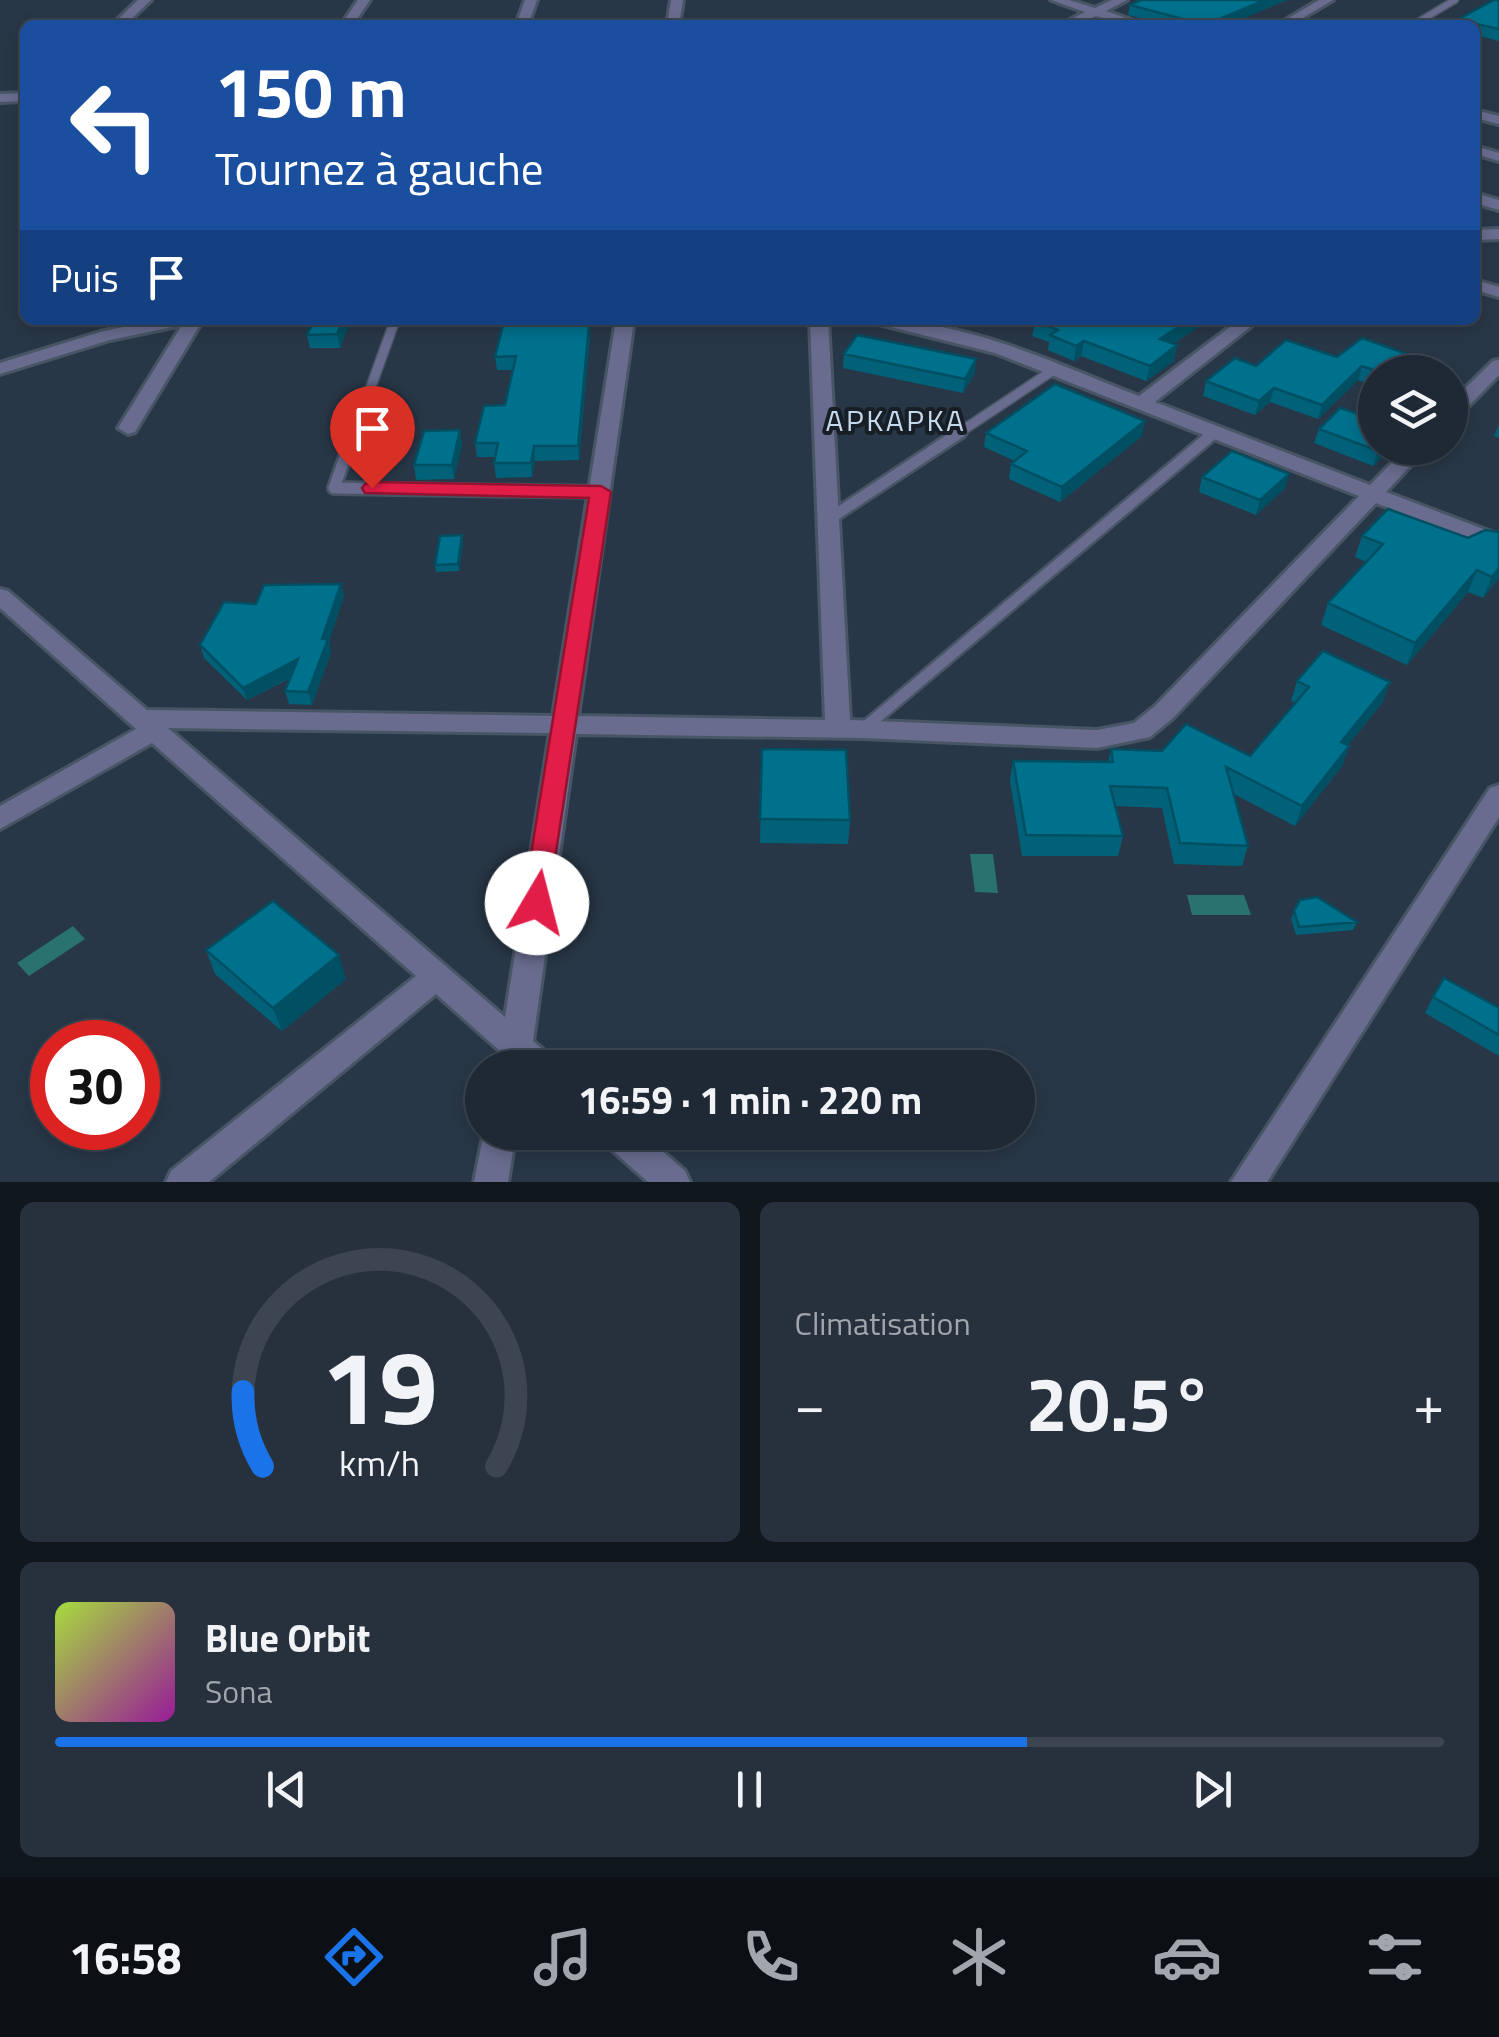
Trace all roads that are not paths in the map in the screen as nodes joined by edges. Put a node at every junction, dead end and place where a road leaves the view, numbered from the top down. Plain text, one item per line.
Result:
1 (145, 0) edge
2 (1057, 0) edge
3 (1121, 0) edge
4 (1327, 0) edge
5 (1456, 0) edge
6 (1096, 12) junction
7 (123, 20) edge
8 (1078, 20) edge
9 (1123, 20) edge
10 (1291, 20) edge
11 (1421, 20) edge
12 (158, 325) edge
13 (191, 325) edge
14 (393, 325) edge
15 (624, 325) edge
16 (819, 325) edge
17 (926, 325) edge
18 (1238, 325) edge
19 (968, 330) edge
20 (1499, 365) edge
21 (0, 369) edge
22 (1054, 369) junction
23 (1468, 396) edge
24 (1142, 403) junction
25 (128, 428) dead end
26 (1215, 432) junction
27 (1400, 465) edge
28 (601, 492) junction
29 (1372, 493) junction
30 (829, 520) junction
31 (1499, 543) edge
32 (0, 596) edge
33 (148, 724) junction
34 (562, 724) junction
35 (850, 729) junction
36 (1499, 795) edge
37 (0, 819) edge
38 (437, 976) junction
39 (508, 1050) edge
40 (516, 1050) edge
41 (497, 1150) edge
42 (637, 1150) edge
43 (182, 1182) edge
44 (491, 1182) edge
45 (673, 1182) edge
46 (1248, 1182) edge

1 - 7 street
2 - 6 street
3 - 6 street
4 - 10 street
5 - 11 lane
6 - 8 street
6 - 9 street
12 - 21 street
13 - 25 street
14 - 28 lane
15 - 28 street
16 - 30 street
17 - 19 street
18 - 24 street
19 - 22 street
20 - 23 street
22 - 24 street
22 - 30 lane
24 - 26 street
26 - 29 street
26 - 35 lane
27 - 29 street
28 - 34 street
29 - 31 street
29 - 35 street
30 - 35 street
32 - 33 street
33 - 34 street
33 - 37 street
33 - 38 street
34 - 35 street
34 - 40 street
36 - 46 street
38 - 39 street
38 - 43 street
41 - 44 street
42 - 45 street

